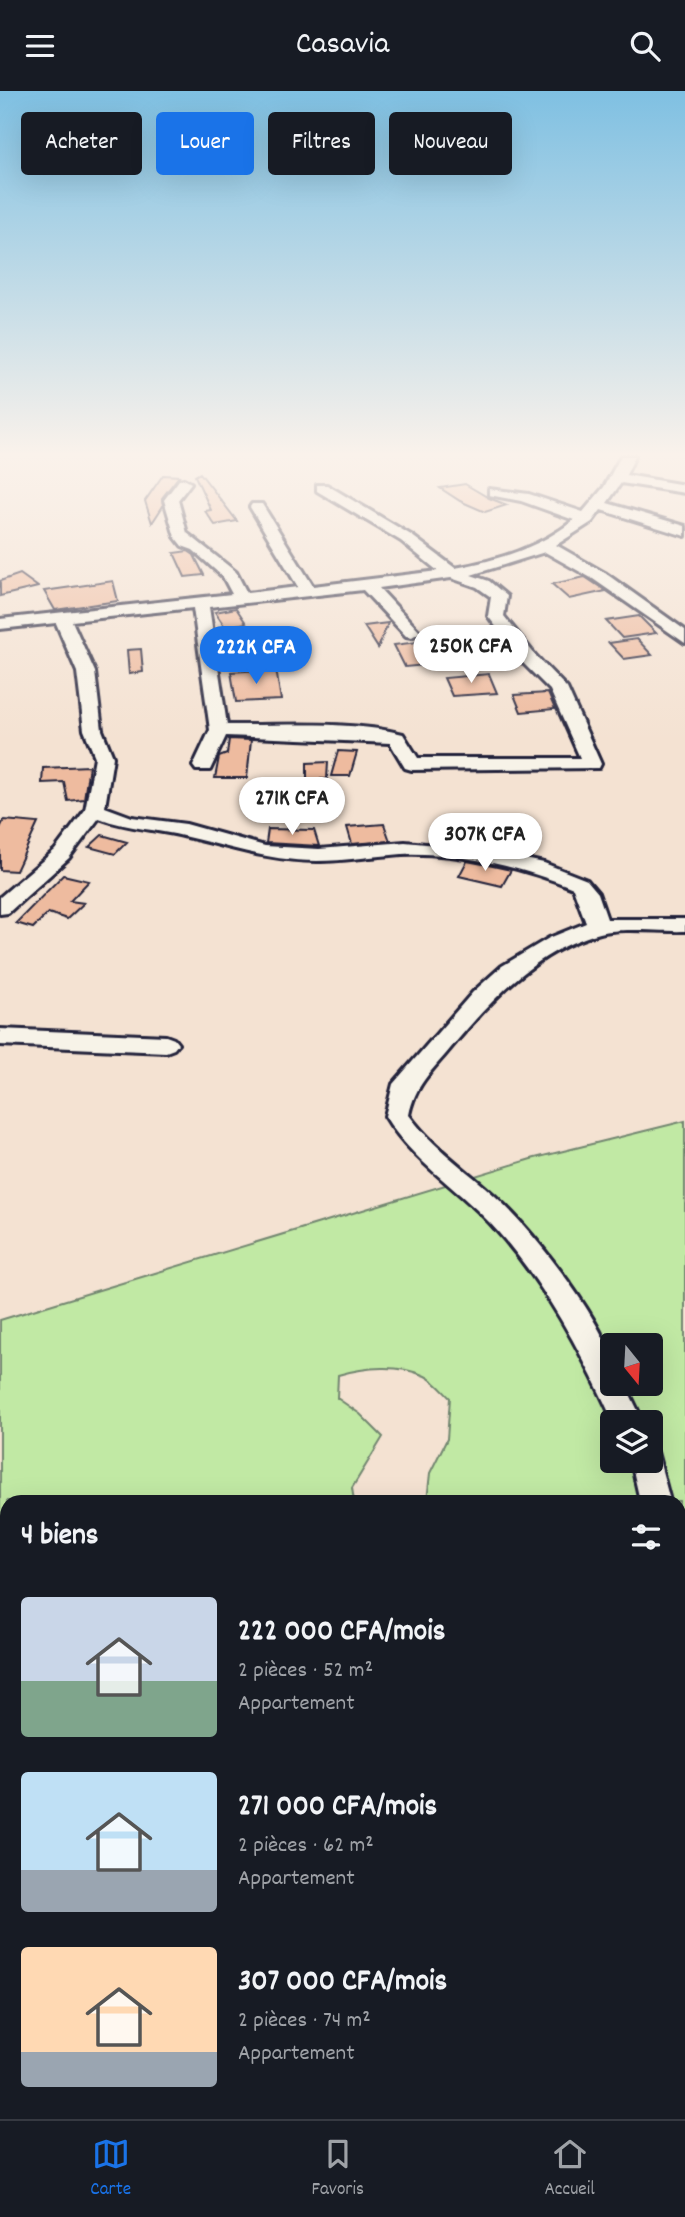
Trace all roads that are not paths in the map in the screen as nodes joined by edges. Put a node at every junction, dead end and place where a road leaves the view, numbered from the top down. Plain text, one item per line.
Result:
1 (202, 551) edge
2 (283, 551) edge
3 (422, 551) edge
4 (534, 551) edge
5 (554, 551) edge
6 (451, 573) junction
7 (367, 585) junction
8 (308, 591) junction
9 (242, 598) junction
10 (200, 603) junction
11 (62, 618) junction
12 (0, 624) edge
13 (412, 632) dead end
14 (685, 638) edge
15 (219, 730) junction
16 (203, 767) dead end
17 (95, 810) junction
18 (0, 908) edge
19 (685, 925) edge
20 (598, 926) junction
21 (0, 1037) edge
22 (166, 1044) dead end
23 (623, 1410) edge
24 (649, 1473) edge
25 (654, 1495) edge

1 - 9 street
2 - 8 street
3 - 6 street
4 - 6 street
5 - 14 street
6 - 7 street
6 - 15 street
7 - 8 street
7 - 13 street
8 - 9 street
9 - 10 street
10 - 11 street
10 - 15 street
11 - 12 street
11 - 17 street
15 - 16 street
17 - 18 street
17 - 20 street
19 - 20 street
20 - 23 street
21 - 22 street
24 - 25 street

